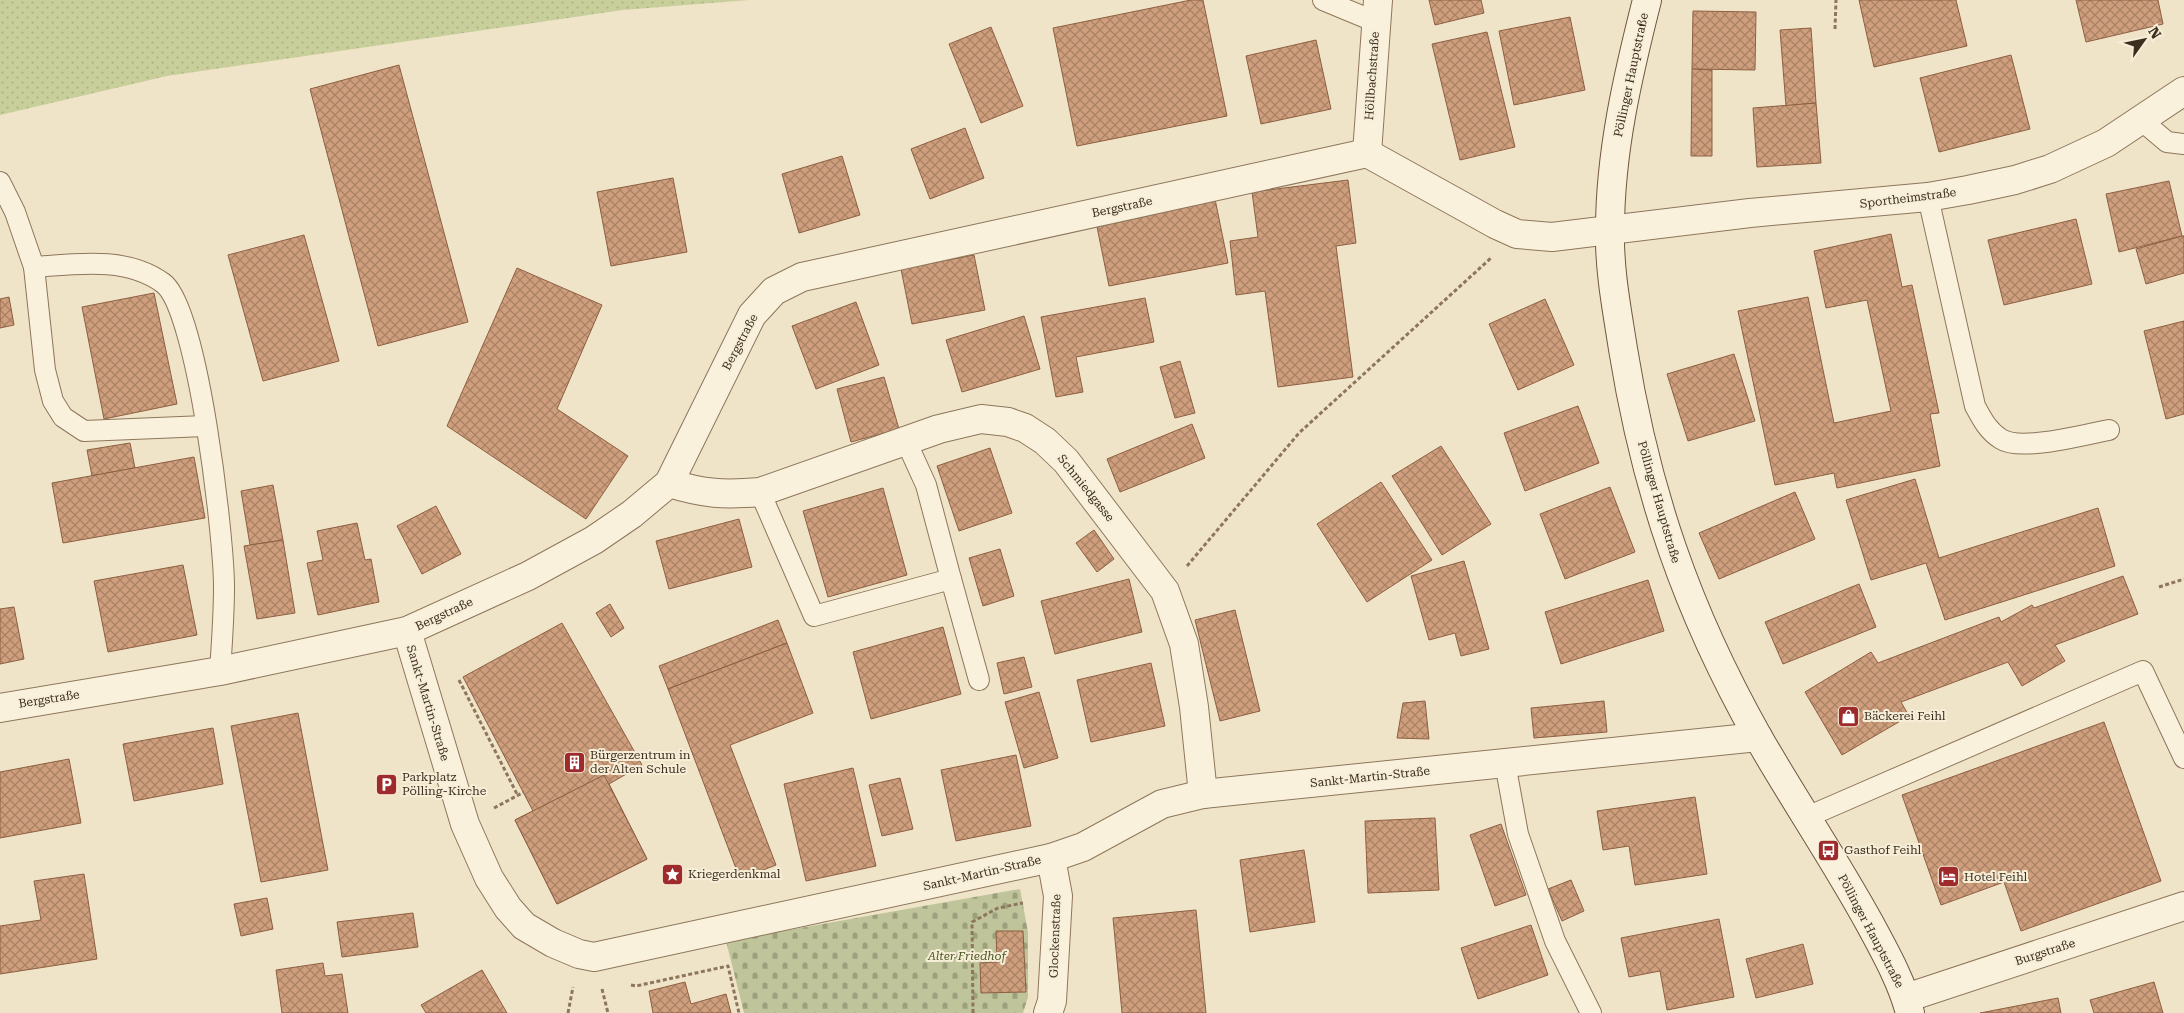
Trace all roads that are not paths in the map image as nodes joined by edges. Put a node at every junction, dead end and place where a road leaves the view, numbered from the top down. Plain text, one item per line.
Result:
1 (1323, 0) edge
2 (1647, 0) edge
3 (1377, 11) edge
4 (2184, 91) edge
5 (2141, 120) junction
6 (2184, 144) edge
7 (1367, 152) junction
8 (0, 182) edge
9 (1928, 197) junction
10 (1610, 231) junction
11 (34, 267) junction
12 (205, 426) junction
13 (2109, 430) dead end
14 (906, 441) junction
15 (669, 483) junction
16 (760, 492) junction
17 (951, 579) junction
18 (407, 631) junction
19 (220, 671) junction
20 (979, 680) dead end
21 (0, 708) edge
22 (1758, 738) junction
23 (2184, 758) edge
24 (1506, 763) junction
25 (1203, 794) junction
26 (1807, 817) junction
27 (1051, 858) junction
28 (2184, 906) edge
29 (1908, 1005) edge
30 (1048, 1013) edge
31 (1592, 1013) edge

1 - 3 lane
2 - 10 street, Pöllinger Hauptstraße
3 - 7 street, Höllbachstraße
4 - 5 street, Sportheimstraße
5 - 6 lane
5 - 9 street, Sportheimstraße
7 - 10 street
7 - 15 street, Bergstraße
8 - 11 lane
9 - 10 street, Sportheimstraße
9 - 13 lane
10 - 22 street, Pöllinger Hauptstraße
11 - 12 lane
11 - 12 lane
12 - 19 lane
14 - 16 street, Schmiedgasse
14 - 17 lane
14 - 25 street, Schmiedgasse
15 - 16 street, Schmiedgasse
15 - 18 street, Bergstraße
16 - 17 lane
17 - 20 lane
18 - 19 street, Bergstraße
18 - 27 street, Sankt-Martin-Straße
19 - 21 street, Bergstraße
22 - 24 street, Sankt-Martin-Straße
22 - 26 street, Pöllinger Hauptstraße
23 - 26 lane
24 - 25 street, Sankt-Martin-Straße
24 - 31 lane
25 - 27 street, Sankt-Martin-Straße
26 - 29 street, Pöllinger Hauptstraße
27 - 30 street, Glockenstraße
28 - 29 street, Burgstraße

